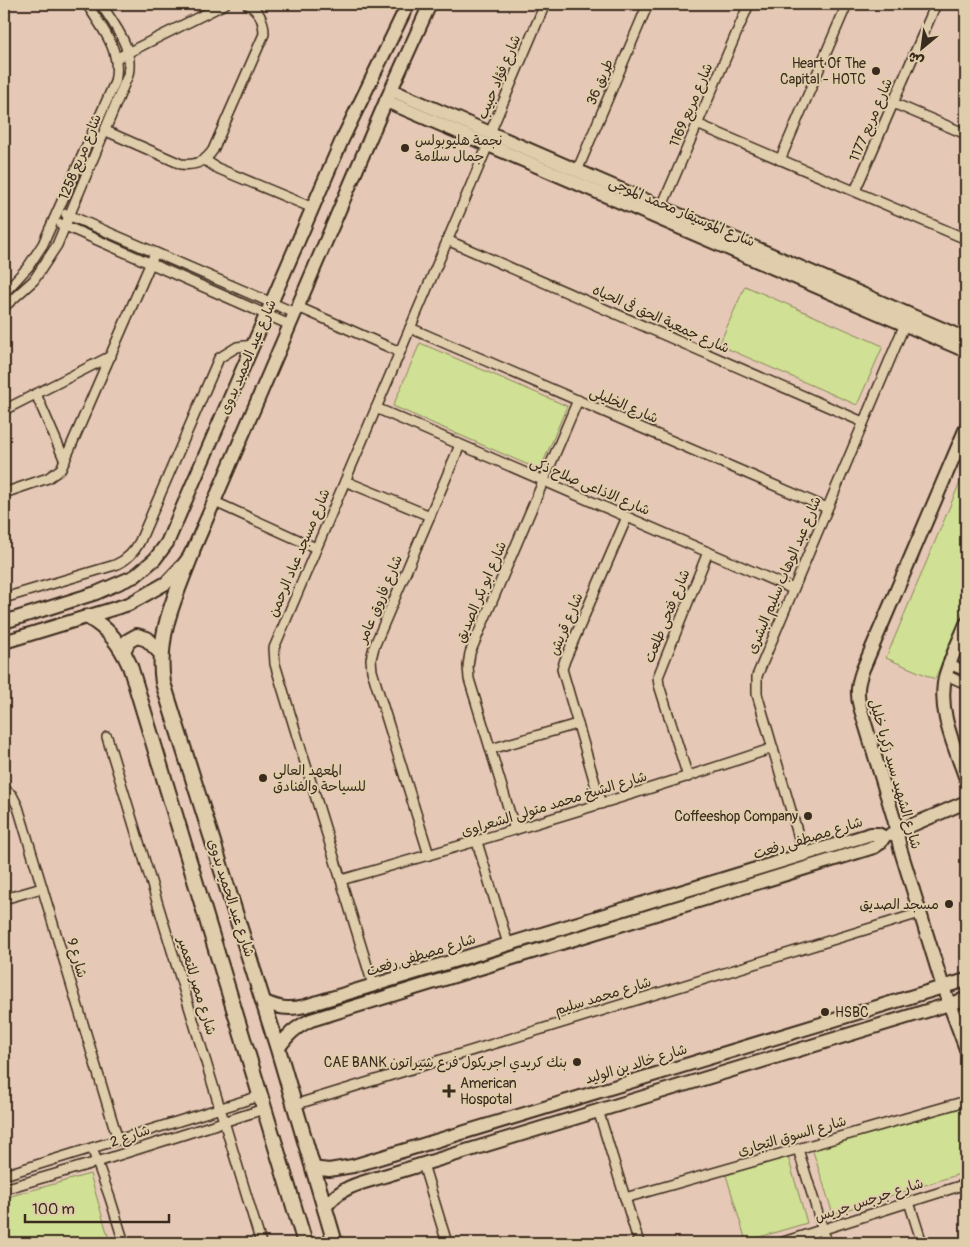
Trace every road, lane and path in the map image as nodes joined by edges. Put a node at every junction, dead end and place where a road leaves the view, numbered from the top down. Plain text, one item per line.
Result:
1 (87, 4) edge
2 (101, 4) edge
3 (226, 4) edge
4 (247, 4) edge
5 (408, 4) edge
6 (430, 4) edge
7 (545, 4) edge
8 (648, 4) edge
9 (749, 4) edge
10 (846, 4) edge
11 (936, 4) edge
12 (128, 51) junction
13 (117, 58) junction
14 (389, 96) junction
15 (893, 103) junction
16 (697, 124) junction
17 (106, 131) junction
18 (966, 134) edge
19 (490, 140) junction
20 (204, 160) junction
21 (780, 160) junction
22 (575, 176) junction
23 (855, 192) junction
24 (313, 208) junction
25 (59, 211) junction
26 (659, 212) junction
27 (70, 216) junction
28 (54, 221) junction
29 (66, 226) junction
30 (966, 239) edge
31 (448, 240) junction
32 (155, 253) junction
33 (150, 263) junction
34 (4, 293) edge
35 (4, 307) edge
36 (269, 309) junction
37 (294, 315) junction
38 (906, 319) junction
39 (410, 328) junction
40 (966, 339) edge
41 (253, 345) junction
42 (966, 350) edge
43 (400, 352) junction
44 (111, 356) junction
45 (36, 394) junction
46 (578, 400) junction
47 (376, 408) junction
48 (4, 410) edge
49 (863, 422) junction
50 (966, 428) edge
51 (460, 444) junction
52 (66, 461) junction
53 (345, 481) junction
54 (544, 481) junction
55 (4, 493) edge
56 (215, 502) junction
57 (827, 508) junction
58 (430, 516) junction
59 (627, 517) junction
60 (316, 548) junction
61 (708, 552) junction
62 (192, 553) junction
63 (793, 589) junction
64 (4, 598) edge
65 (88, 617) junction
66 (4, 622) edge
67 (966, 624) edge
68 (4, 642) edge
69 (123, 651) junction
70 (161, 653) junction
71 (947, 669) junction
72 (966, 671) edge
73 (966, 684) edge
74 (577, 724) junction
75 (107, 737) dead end
76 (772, 748) junction
77 (491, 750) junction
78 (688, 777) junction
79 (966, 779) edge
80 (4, 790) edge
81 (966, 802) edge
82 (600, 804) junction
83 (515, 830) junction
84 (897, 832) junction
85 (884, 837) junction
86 (477, 842) junction
87 (430, 855) junction
88 (804, 855) junction
89 (341, 880) junction
90 (42, 888) junction
91 (4, 899) edge
92 (920, 913) junction
93 (508, 944) junction
94 (966, 980) edge
95 (373, 985) junction
96 (943, 987) junction
97 (966, 999) edge
98 (263, 1001) junction
99 (950, 1004) junction
100 (297, 1008) junction
101 (303, 1024) junction
102 (965, 1039) edge
103 (278, 1050) junction
104 (966, 1101) edge
105 (262, 1102) junction
106 (294, 1105) junction
107 (220, 1108) junction
108 (598, 1110) junction
109 (224, 1121) junction
110 (118, 1140) junction
111 (92, 1148) junction
112 (798, 1149) junction
113 (97, 1162) junction
114 (423, 1164) junction
115 (312, 1168) junction
116 (337, 1169) junction
117 (4, 1175) edge
118 (966, 1184) edge
119 (4, 1189) edge
120 (345, 1189) junction
121 (625, 1198) junction
122 (909, 1202) junction
123 (324, 1209) junction
124 (823, 1230) junction
125 (124, 1243) edge
126 (262, 1243) edge
127 (304, 1243) edge
128 (335, 1243) edge
129 (447, 1243) edge
130 (639, 1243) edge
131 (780, 1243) edge
132 (827, 1243) edge
133 (922, 1243) edge

1 - 13 street
2 - 12 street, شارع مربع 1258
3 - 12 street
4 - 20 street
5 - 24 street, شارع عبد الحميد بدوى
6 - 14 street, شارع عبد الحميد بدوى
7 - 19 street, شارع فؤاد حبيب
8 - 22 street, طريق 36
9 - 16 street, شارع مربع 1169
10 - 21 street
11 - 15 street, شارع مربع 1177
12 - 13 street
12 - 17 street, شارع مربع 1258
13 - 25 street, شارع مربع 1258
14 - 19 street, شارع الموسيقار محمد الموجى
14 - 37 street, شارع عبد الحميد بدوى
15 - 18 street
15 - 23 street, شارع مربع 1177
16 - 21 street
16 - 26 street, شارع مربع 1169
17 - 20 street
17 - 27 street, شارع مربع 1258
19 - 22 street, شارع الموسيقار محمد الموجى
19 - 31 street, شارع مسجد عباد الرحمن
20 - 24 street
21 - 23 street
22 - 26 street, شارع الموسيقار محمد الموجى
23 - 30 street
24 - 36 street, شارع عبد الحميد بدوى
25 - 27 street
25 - 28 street, شارع مربع 1258
26 - 38 street, شارع الموسيقار محمد الموجى
27 - 29 street, شارع مربع 1258
27 - 32 street
28 - 29 street
28 - 34 street, شارع مربع 1258
29 - 33 street
29 - 35 street, شارع مربع 1258
31 - 39 street, شارع مسجد عباد الرحمن
31 - 49 street, شارع جمعية الحق فى الحياه
32 - 33 street
32 - 36 street
33 - 36 street
33 - 44 street
36 - 37 street
36 - 41 street, شارع عبد الحميد بدوى
37 - 43 street
37 - 56 street, شارع عبد الحميد بدوى
38 - 40 street, شارع الموسيقار محمد الموجى
38 - 42 street, شارع الموسيقار محمد الموجى
38 - 49 street, شارع عبد الوهاب سليم البشرى
39 - 43 street, شارع مسجد عباد الرحمن
39 - 46 street, شارع الخليلى
41 - 64 street
41 - 66 street, شارع عبد الحميد بدوى
43 - 47 street, شارع مسجد عباد الرحمن
44 - 45 street
44 - 52 street
45 - 48 street
45 - 52 street
46 - 54 street, شارع ابو بكر الصديق
46 - 57 street, شارع الخليلى
47 - 51 street, شارع الاذاعى صلاح ذكى
47 - 53 street, شارع مسجد عباد الرحمن
49 - 57 street, شارع عبد الوهاب سليم البشرى
50 - 84 street, شارع الشهيد سيد زكريا خليل
51 - 54 street, شارع الاذاعى صلاح ذكى
51 - 58 street, شارع فاروق عامر
52 - 55 street
53 - 58 street
53 - 60 street, شارع مسجد عباد الرحمن
54 - 59 street, شارع الاذاعى صلاح ذكى
54 - 77 street, شارع ابو بكر الصديق
56 - 60 street
56 - 62 street, شارع عبد الحميد بدوى
57 - 63 street, شارع عبد الوهاب سليم البشرى
58 - 87 street, شارع فاروق عامر
59 - 61 street, شارع الاذاعى صلاح ذكى
59 - 74 street, شارع قريش
60 - 89 street, شارع مسجد عباد الرحمن
61 - 63 street, شارع الاذاعى صلاح ذكى
61 - 78 street, شارع فتحى طلعت
62 - 65 street, شارع عبد الحميد بدوى
62 - 70 main road, شارع عبد الحميد بدوى
63 - 76 street, شارع عبد الوهاب سليم البشرى
65 - 68 street, شارع عبد الحميد بدوى
65 - 69 main road, شارع عبد الحميد بدوى
67 - 71 street
69 - 70 main road
69 - 105 main road, شارع عبد الحميد بدوى
70 - 98 main road, شارع عبد الحميد بدوى
71 - 72 street
71 - 73 street
71 - 79 street
74 - 77 street
74 - 82 street, شارع قريش
75 - 107 street, شارع مصر للتعمير
76 - 78 street, شارع الشيخ محمد متولى الشعراوى
76 - 88 street, شارع عبد الوهاب سليم البشرى
77 - 83 street, شارع ابو بكر الصديق
78 - 82 street, شارع الشيخ محمد متولى الشعراوى
80 - 90 street, شارع 9
81 - 84 street
82 - 83 street, شارع الشيخ محمد متولى الشعراوى
83 - 86 street, شارع الشيخ محمد متولى الشعراوى
84 - 85 street
84 - 92 street, شارع الشهيد سيد زكريا خليل
85 - 88 street, شارع مصطفى رفعت
85 - 101 street, شارع مصطفى رفعت
86 - 87 street, شارع الشيخ محمد متولى الشعراوى
86 - 93 street
87 - 89 street, شارع الشيخ محمد متولى الشعراوى
88 - 93 street, شارع مصطفى رفعت
89 - 95 street, شارع مسجد عباد الرحمن
90 - 91 street
90 - 110 street, شارع 9
92 - 96 street, شارع الشهيد سيد زكريا خليل
92 - 106 street, شارع محمد سليم
93 - 95 street, شارع مصطفى رفعت
94 - 96 street, شارع خالد بن الوليد
95 - 100 street, شارع مصطفى رفعت
96 - 99 street, شارع الشهيد سيد زكريا خليل
96 - 116 street, شارع خالد بن الوليد
97 - 99 street
98 - 100 street, شارع مصطفى رفعت
98 - 103 main road, شارع عبد الحميد بدوى
99 - 102 street, شارع الشهيد سيد زكريا خليل
99 - 108 street
100 - 101 street
101 - 103 street, شارع مصطفى رفعت
103 - 106 main road, شارع عبد الحميد بدوى
104 - 112 street, شارع السوق التجارى
105 - 107 street, شارع 2
105 - 109 street, شارع 2
105 - 127 main road, شارع عبد الحميد بدوى
106 - 115 main road, شارع عبد الحميد بدوى
107 - 109 street, شارع مصر للتعمير
107 - 110 street, شارع 2
108 - 114 street
108 - 121 street
109 - 113 street, شارع 2
109 - 126 street, شارع مصر للتعمير
110 - 111 street, شارع 2
111 - 113 street
111 - 117 street, شارع 2
112 - 121 street, شارع السوق التجارى
112 - 124 street
113 - 119 street, شارع 2
113 - 125 street
114 - 120 street
114 - 129 street
115 - 116 street, شارع خالد بن الوليد
115 - 123 main road, شارع عبد الحميد بدوى
116 - 120 street
118 - 122 street, شارع جرجس جريس
120 - 123 street
121 - 130 street
122 - 124 street, شارع جرجس جريس
122 - 133 street
123 - 128 main road, شارع عبد الحميد بدوى
124 - 131 street, شارع جرجس جريس
124 - 132 street

